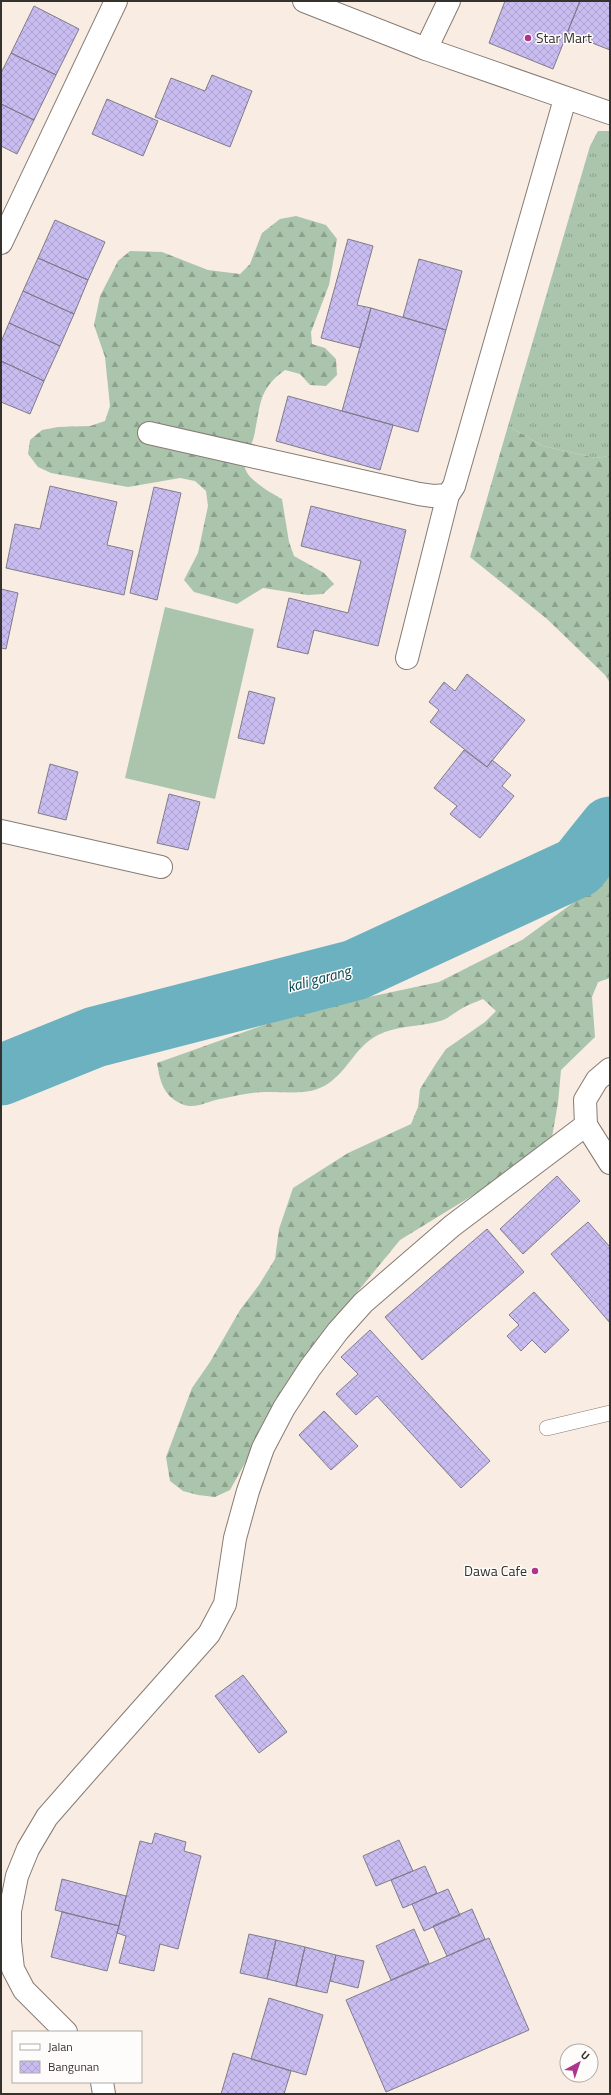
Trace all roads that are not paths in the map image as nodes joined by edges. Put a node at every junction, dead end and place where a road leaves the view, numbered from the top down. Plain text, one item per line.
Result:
1 (116, 1) edge
2 (304, 1) edge
3 (449, 1) edge
4 (426, 49) junction
5 (565, 99) junction
6 (610, 113) edge
7 (1, 243) edge
8 (149, 432) dead end
9 (448, 495) junction
10 (407, 658) dead end
11 (1, 831) edge
12 (161, 867) dead end
13 (610, 1069) edge
14 (586, 1125) junction
15 (610, 1163) edge
16 (610, 1414) edge
17 (547, 1428) dead end
18 (65, 2031) edge
19 (102, 2083) edge
20 (104, 2094) edge

1 - 7 street
2 - 4 street
3 - 4 street
4 - 5 street
5 - 6 street
5 - 9 street
8 - 9 street
9 - 10 street
11 - 12 street
13 - 14 street
14 - 15 street
14 - 18 street
16 - 17 lane
19 - 20 street

